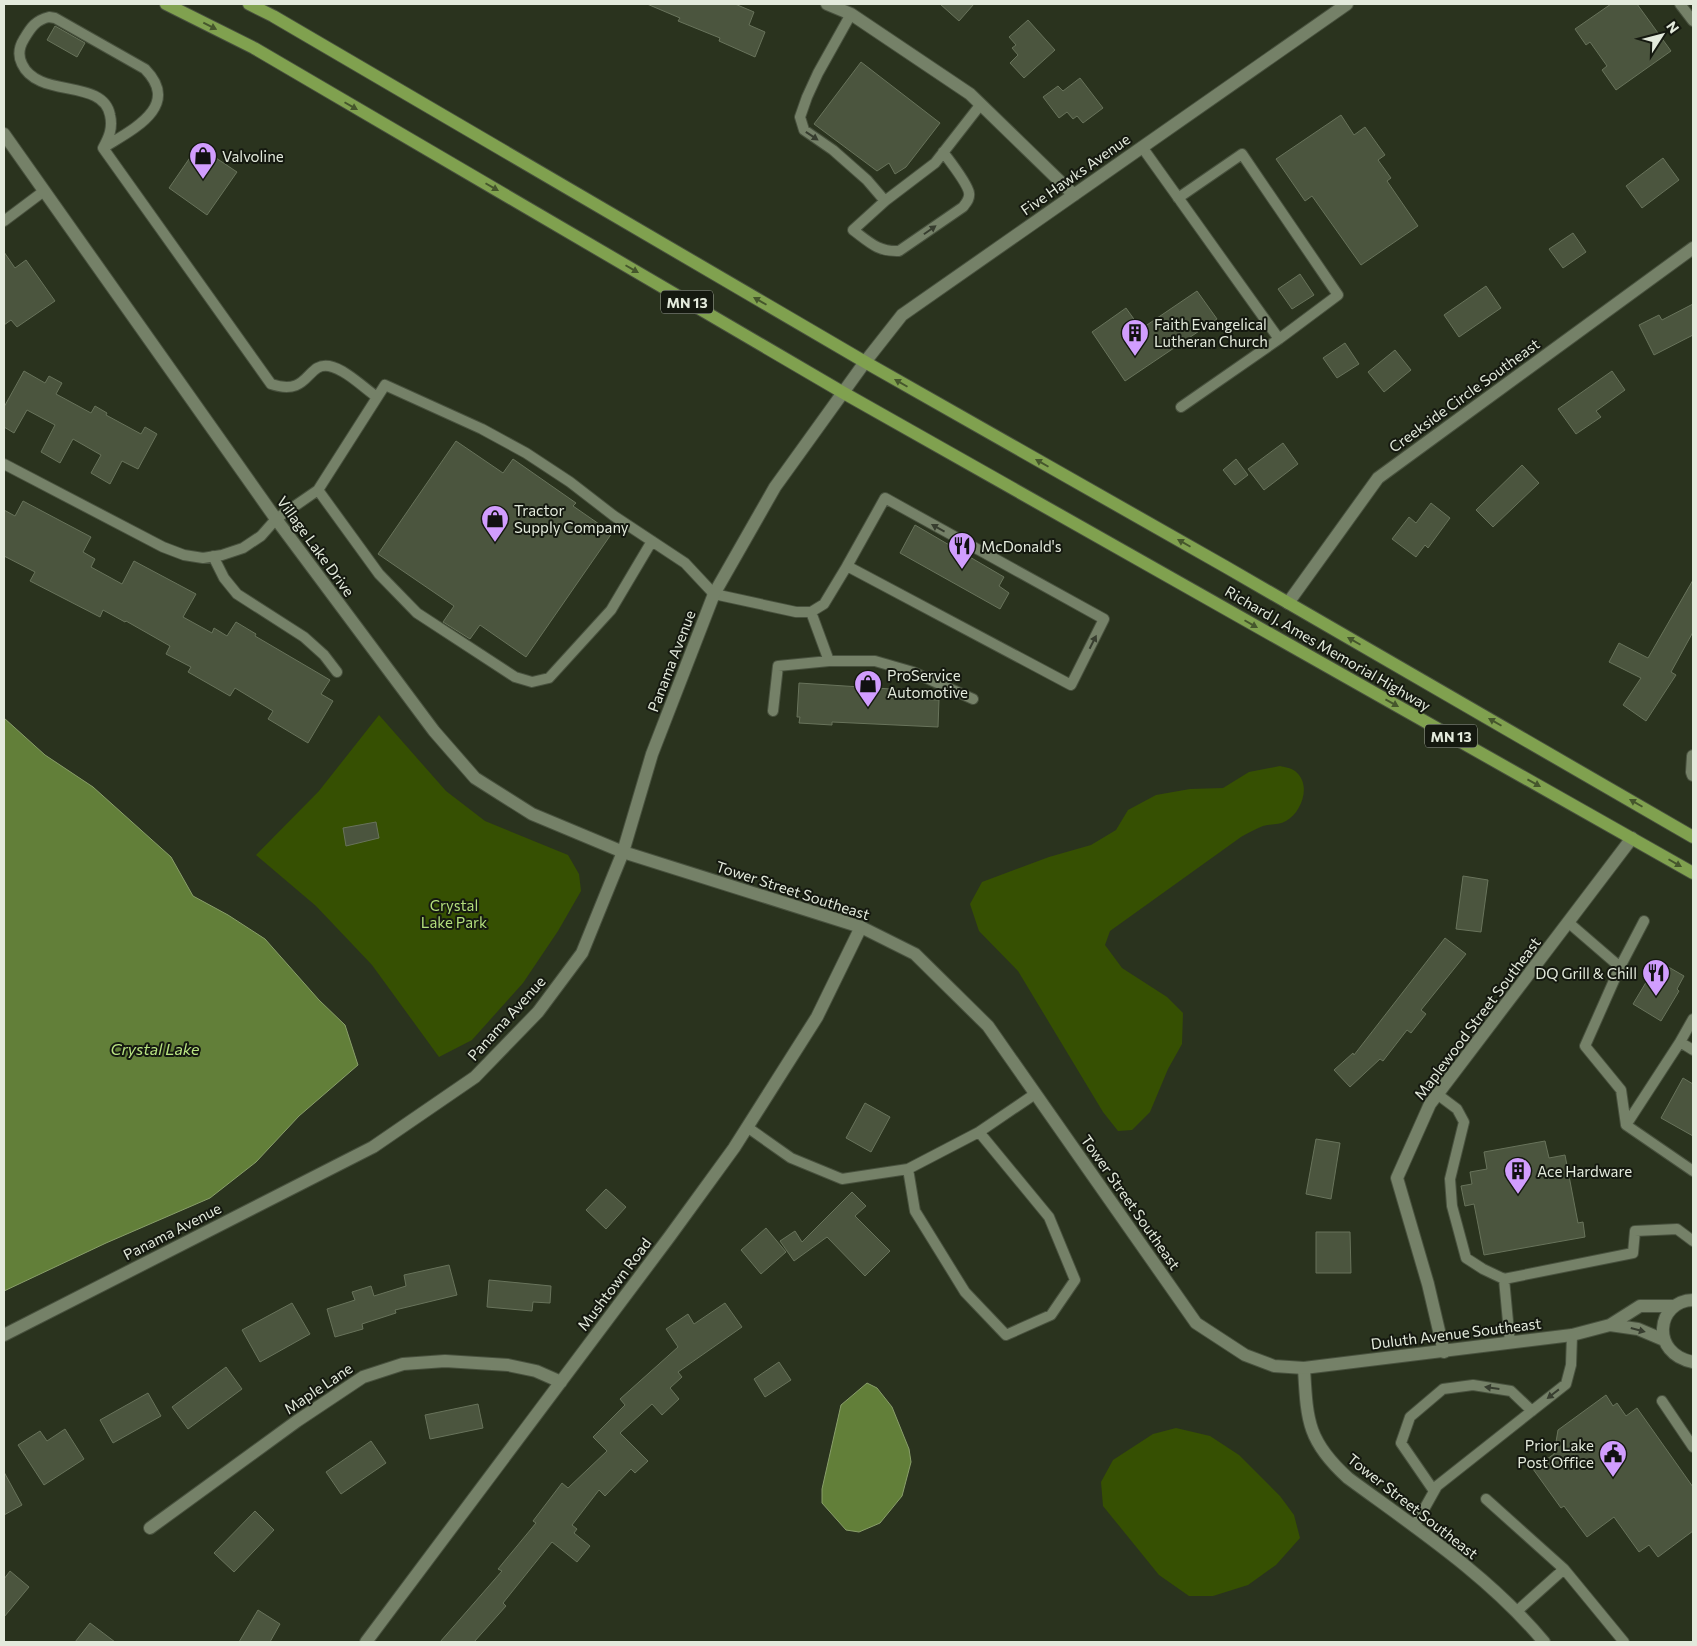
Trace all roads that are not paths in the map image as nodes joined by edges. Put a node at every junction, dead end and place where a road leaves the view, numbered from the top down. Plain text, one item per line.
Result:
1 (166, 4) edge
2 (248, 4) edge
3 (827, 4) edge
4 (1348, 4) edge
5 (1680, 4) edge
6 (851, 14) junction
7 (1693, 22) edge
8 (981, 104) junction
9 (4, 134) edge
10 (1142, 147) junction
11 (103, 148) junction
12 (943, 152) junction
13 (44, 191) junction
14 (1074, 195) junction
15 (1178, 198) junction
16 (885, 201) junction
17 (4, 221) edge
18 (1693, 248) edge
19 (1279, 339) junction
20 (865, 362) junction
21 (842, 392) junction
22 (377, 397) junction
23 (1181, 407) dead end
24 (4, 464) edge
25 (318, 490) junction
26 (276, 519) junction
27 (652, 541) junction
28 (213, 556) junction
29 (847, 566) junction
30 (714, 594) junction
31 (1288, 603) junction
32 (811, 612) junction
33 (830, 661) junction
34 (337, 672) dead end
35 (974, 699) dead end
36 (773, 711) dead end
37 (1693, 756) edge
38 (1693, 774) edge
39 (1693, 837) edge
40 (1632, 838) junction
41 (623, 852) junction
42 (1693, 873) edge
43 (1644, 922) dead end
44 (1569, 923) junction
45 (860, 927) junction
46 (1620, 967) junction
47 (1693, 1020) edge
48 (1680, 1042) junction
49 (1693, 1050) edge
50 (1036, 1094) junction
51 (1437, 1094) junction
52 (1626, 1125) junction
53 (747, 1127) junction
54 (979, 1132) junction
55 (908, 1169) junction
56 (1693, 1171) edge
57 (1693, 1241) edge
58 (1504, 1279) junction
59 (1693, 1300) edge
60 (1675, 1306) junction
61 (1610, 1325) junction
62 (4, 1335) edge
63 (1572, 1335) junction
64 (1664, 1340) junction
65 (1510, 1343) junction
66 (1444, 1352) junction
67 (1693, 1362) edge
68 (1304, 1368) junction
69 (561, 1382) junction
70 (1662, 1401) dead end
71 (1532, 1411) junction
72 (1693, 1447) edge
73 (1434, 1490) junction
74 (1486, 1499) dead end
75 (1414, 1527) junction
76 (150, 1528) dead end
77 (1564, 1570) junction
78 (1516, 1612) junction
79 (366, 1642) edge
80 (1544, 1642) edge
81 (1624, 1642) edge

1 -> 21 main road, MN 13
20 -> 2 main road, MN 13
3 - 6 street
4 - 10 street, Five Hawks Avenue
5 - 7 lane
6 - 8 street
6 -> 16 lane
8 - 12 lane
8 - 14 street
9 - 13 street, Village Lake Drive
10 - 14 street, Five Hawks Avenue
10 - 15 lane
11 - 11 lane
11 - 22 lane
12 - 16 lane
16 -> 12 lane
13 - 17 lane
13 - 26 street, Village Lake Drive
14 - 20 street, Five Hawks Avenue
15 - 19 lane
15 - 19 lane
18 - 31 street, Creekside Circle Southeast
19 - 23 lane
20 - 21 street, Five Hawks Avenue
31 -> 20 main road, Richard J. Ames Memorial Highway / MN 13
21 - 30 street, Panama Avenue
21 -> 40 main road, Richard J. Ames Memorial Highway / MN 13
22 - 25 lane
22 - 27 lane
24 - 28 lane
25 - 26 lane
25 - 27 lane
26 - 28 lane
26 - 41 street, Village Lake Drive
27 - 30 lane
28 - 34 lane
29 -> 29 lane
29 - 32 lane
30 - 32 lane
30 - 41 street, Panama Avenue
39 -> 31 main road, Richard J. Ames Memorial Highway / MN 13
32 - 33 lane
33 - 35 lane
33 - 36 lane
37 - 38 street
40 -> 42 main road, Richard J. Ames Memorial Highway / MN 13
40 - 44 street, Maplewood Street Southeast
41 - 45 street, Tower Street Southeast
41 - 62 street, Panama Avenue
43 - 46 lane
44 - 46 lane
44 - 51 street, Maplewood Street Southeast
45 - 50 street, Tower Street Southeast
45 - 53 street, Mushtown Road
46 - 52 lane
47 - 48 lane
48 - 49 lane
48 - 52 lane
50 - 54 lane
50 - 68 street, Tower Street Southeast
51 - 58 lane
51 - 66 street, Maplewood Street Southeast
52 - 56 lane
53 - 55 lane
53 - 69 street, Mushtown Road
54 - 55 lane
54 - 55 lane
57 - 58 lane
58 - 65 lane
59 - 60 street, Duluth Avenue Southeast
60 - 61 street, Duluth Avenue Southeast
60 - 64 street
61 - 63 street, Duluth Avenue Southeast
61 -> 64 street, Duluth Avenue Southeast
63 - 65 street, Duluth Avenue Southeast
63 -> 71 lane
64 - 67 street
65 - 66 street, Duluth Avenue Southeast
66 - 68 street, Duluth Avenue Southeast
68 - 75 street, Tower Street Southeast
69 - 76 street, Maple Lane
69 - 79 street, Mushtown Road
70 - 72 lane
71 - 73 lane
71 -> 73 lane
73 - 75 lane
74 - 77 lane
75 - 78 street, Tower Street Southeast
77 - 78 lane
77 - 81 lane
78 - 80 street, Tower Street Southeast

